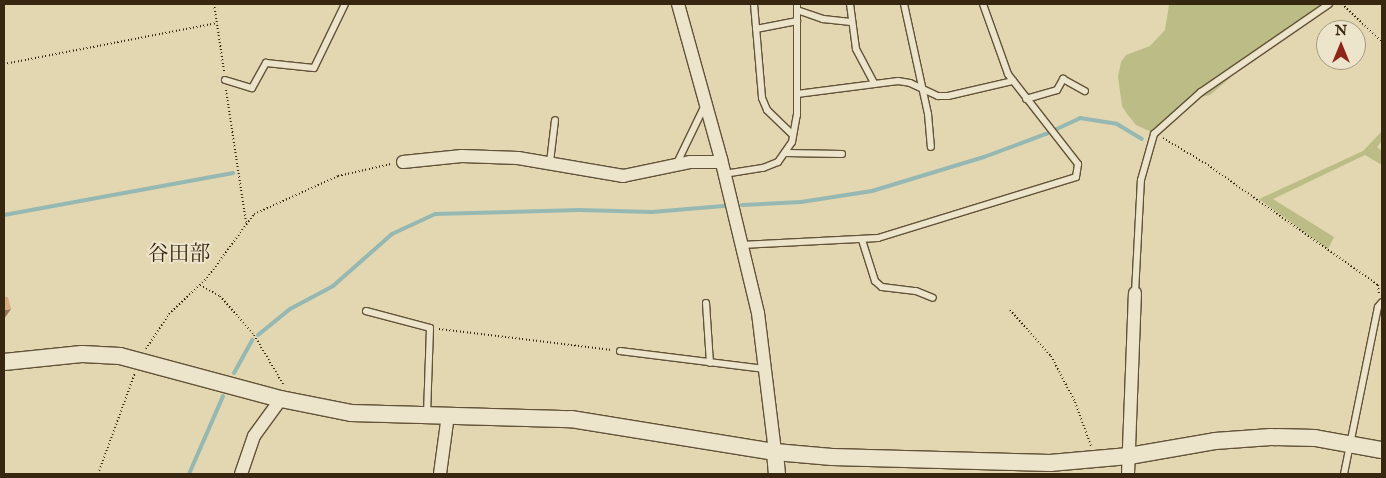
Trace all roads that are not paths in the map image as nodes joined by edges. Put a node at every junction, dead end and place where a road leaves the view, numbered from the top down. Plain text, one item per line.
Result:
1 (346, 4) edge
2 (678, 4) edge
3 (754, 4) edge
4 (850, 4) edge
5 (904, 4) edge
6 (983, 4) edge
7 (1329, 4) edge
8 (797, 7) edge
9 (797, 20) junction
10 (852, 22) junction
11 (756, 29) junction
12 (225, 80) road end
13 (1013, 81) junction
14 (874, 83) junction
15 (922, 88) junction
16 (1085, 91) dead end
17 (797, 94) junction
18 (1026, 99) junction
19 (706, 105) junction
20 (555, 120) dead end
21 (793, 135) junction
22 (931, 147) dead end
23 (786, 153) junction
24 (842, 154) dead end
25 (403, 162) road end
26 (550, 162) junction
27 (676, 164) junction
28 (723, 168) junction
29 (862, 240) junction
30 (741, 245) junction
31 (1135, 293) joint
32 (933, 298) dead end
33 (1381, 302) edge
34 (706, 303) dead end
35 (366, 311) dead end
36 (620, 351) road end
37 (4, 362) edge
38 (710, 362) junction
39 (766, 369) junction
40 (281, 399) junction
41 (448, 415) junction
42 (427, 416) junction
43 (1349, 443) junction
44 (1382, 450) edge
45 (775, 452) junction
46 (1129, 456) junction
47 (241, 474) edge
48 (440, 474) edge
49 (777, 474) edge
50 (1128, 474) edge
51 (1344, 474) edge

1 - 12 lane
2 - 19 street
3 - 11 lane
4 - 10 lane
5 - 15 lane
6 - 13 lane
7 - 31 lane
8 - 9 lane
8 - 10 lane
9 - 11 lane
9 - 17 lane
10 - 14 lane
11 - 21 lane
13 - 15 lane
13 - 18 lane
14 - 15 lane
14 - 17 lane
15 - 22 lane
16 - 18 lane
17 - 21 lane
18 - 29 lane
19 - 27 lane
19 - 28 street
20 - 26 lane
21 - 23 lane
23 - 24 lane
23 - 28 lane
25 - 26 street
26 - 27 street
27 - 28 street
28 - 30 street
29 - 30 lane
29 - 32 lane
30 - 39 street
31 - 46 street
33 - 43 lane
34 - 38 lane
35 - 42 lane
36 - 38 lane
37 - 40 street
38 - 39 lane
39 - 45 street
40 - 42 street
40 - 47 street
41 - 42 street
41 - 45 street
41 - 48 street
43 - 44 street
43 - 46 street
43 - 51 lane
45 - 46 street
45 - 49 street
46 - 50 street

